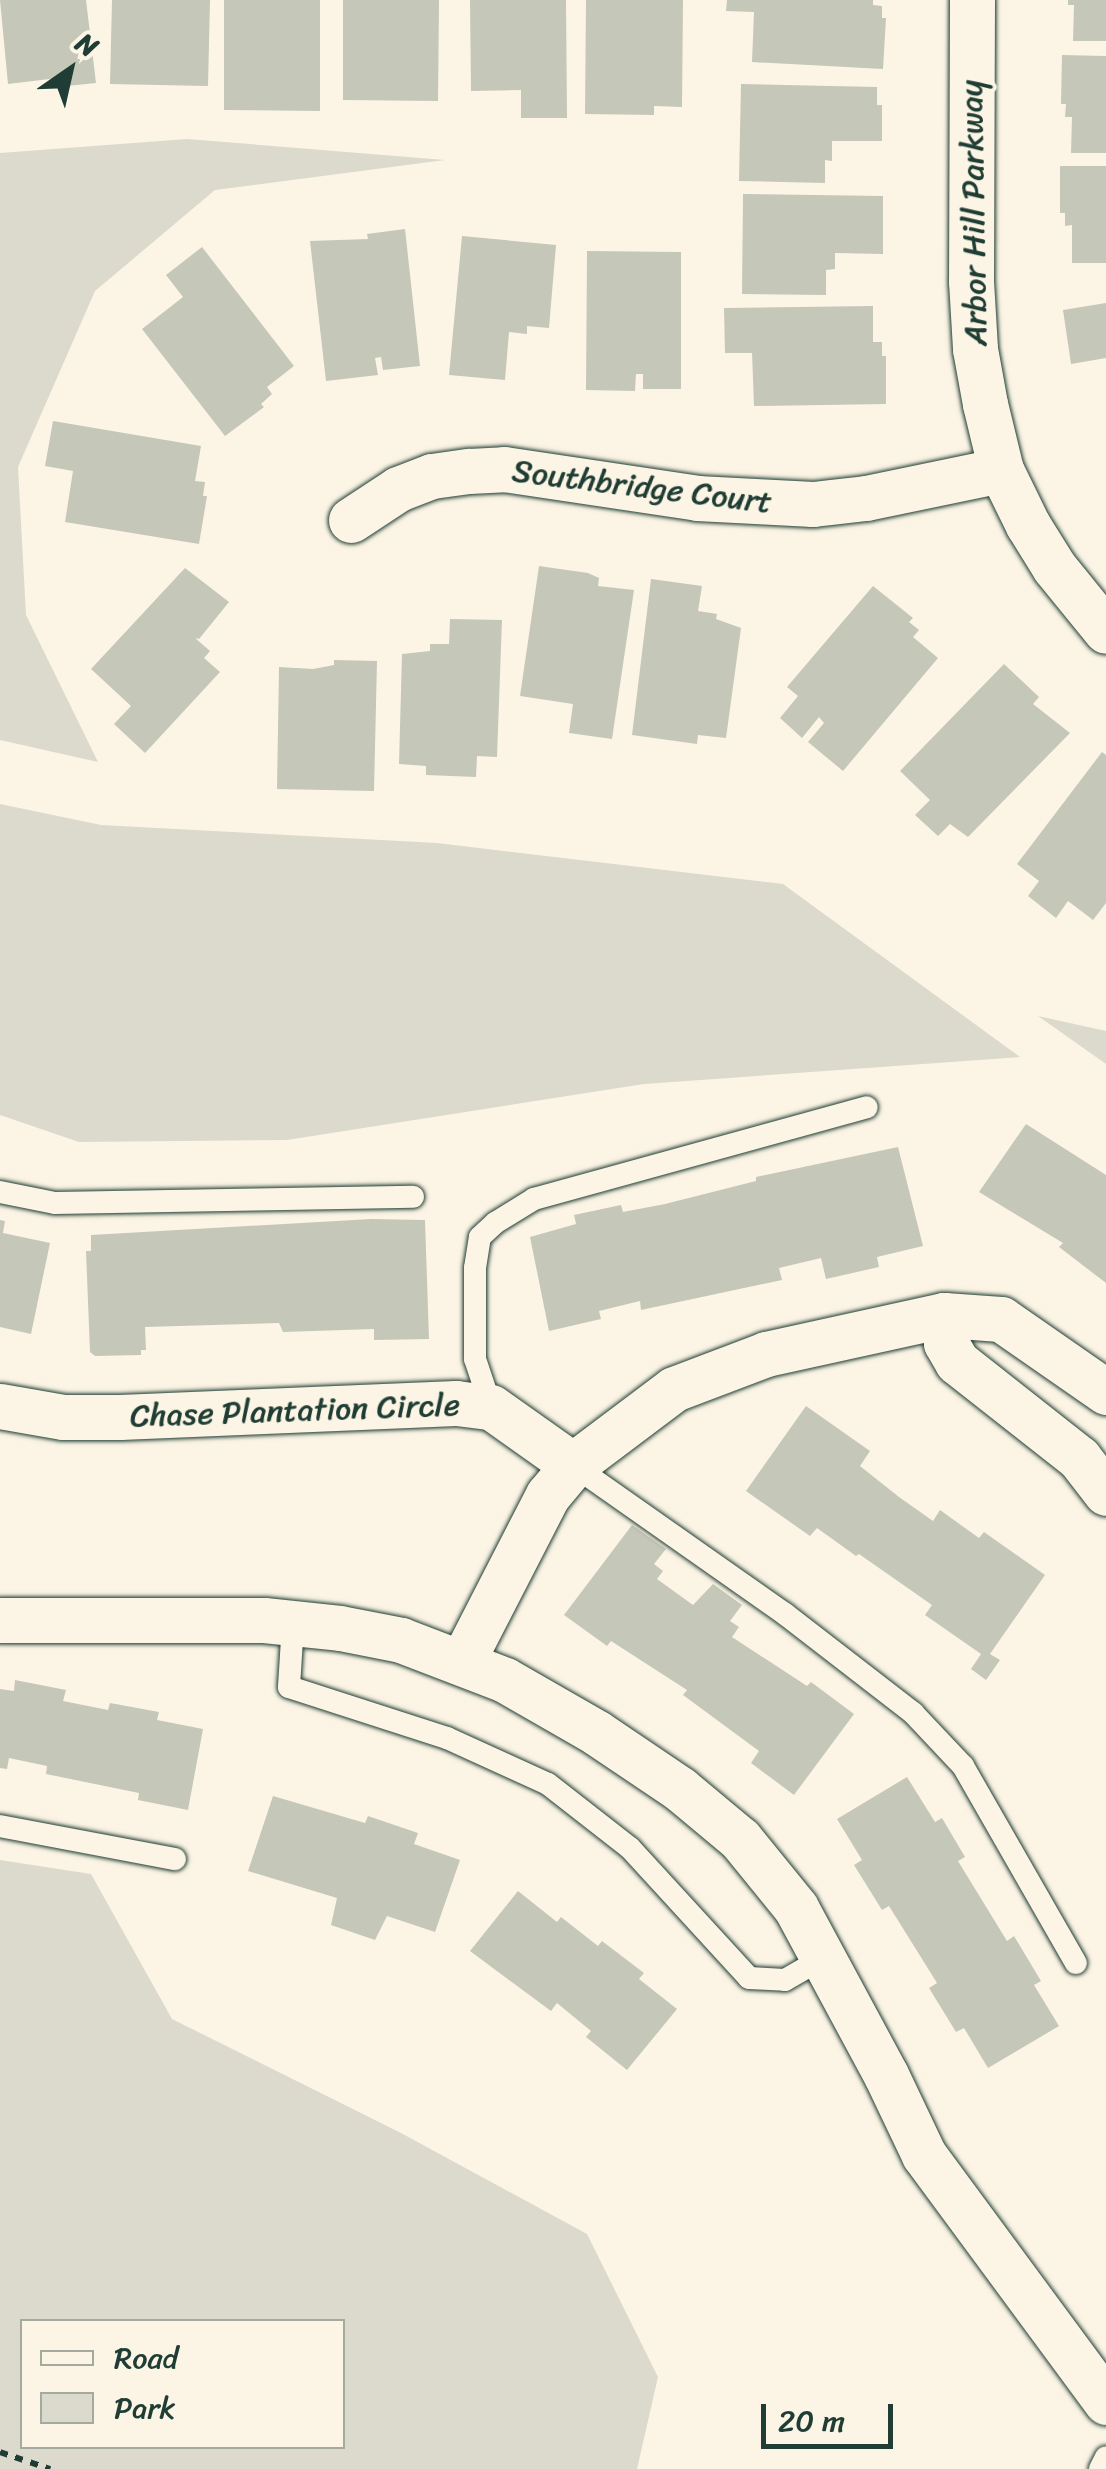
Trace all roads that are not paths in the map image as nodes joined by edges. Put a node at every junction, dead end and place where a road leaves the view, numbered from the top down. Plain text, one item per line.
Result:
1 (972, 0) edge
2 (1001, 470) junction
3 (351, 520) dead end
4 (1106, 631) edge
5 (867, 1107) dead end
6 (0, 1192) edge
7 (413, 1197) dead end
8 (944, 1315) junction
9 (1106, 1392) edge
10 (0, 1406) edge
11 (491, 1407) junction
12 (573, 1465) junction
13 (1106, 1492) edge
14 (0, 1620) edge
15 (293, 1624) junction
16 (462, 1662) junction
17 (0, 1826) edge
18 (175, 1860) dead end
19 (824, 1958) junction
20 (1076, 1963) dead end
21 (1106, 2402) edge
22 (1106, 2457) edge
23 (1100, 2469) edge

1 - 2 street, Arbor Hill Parkway
2 - 3 street, Southbridge Court
2 - 4 street, Arbor Hill Parkway
5 - 11 lane
6 - 7 lane
8 - 9 street
8 - 12 street
8 - 13 street
10 - 11 street, Chase Plantation Circle
11 - 12 street, Chase Plantation Circle
12 - 16 street
12 - 20 lane
14 - 15 street
15 - 16 street
15 - 19 lane
16 - 19 street
17 - 18 lane
19 - 21 street
22 - 23 lane

